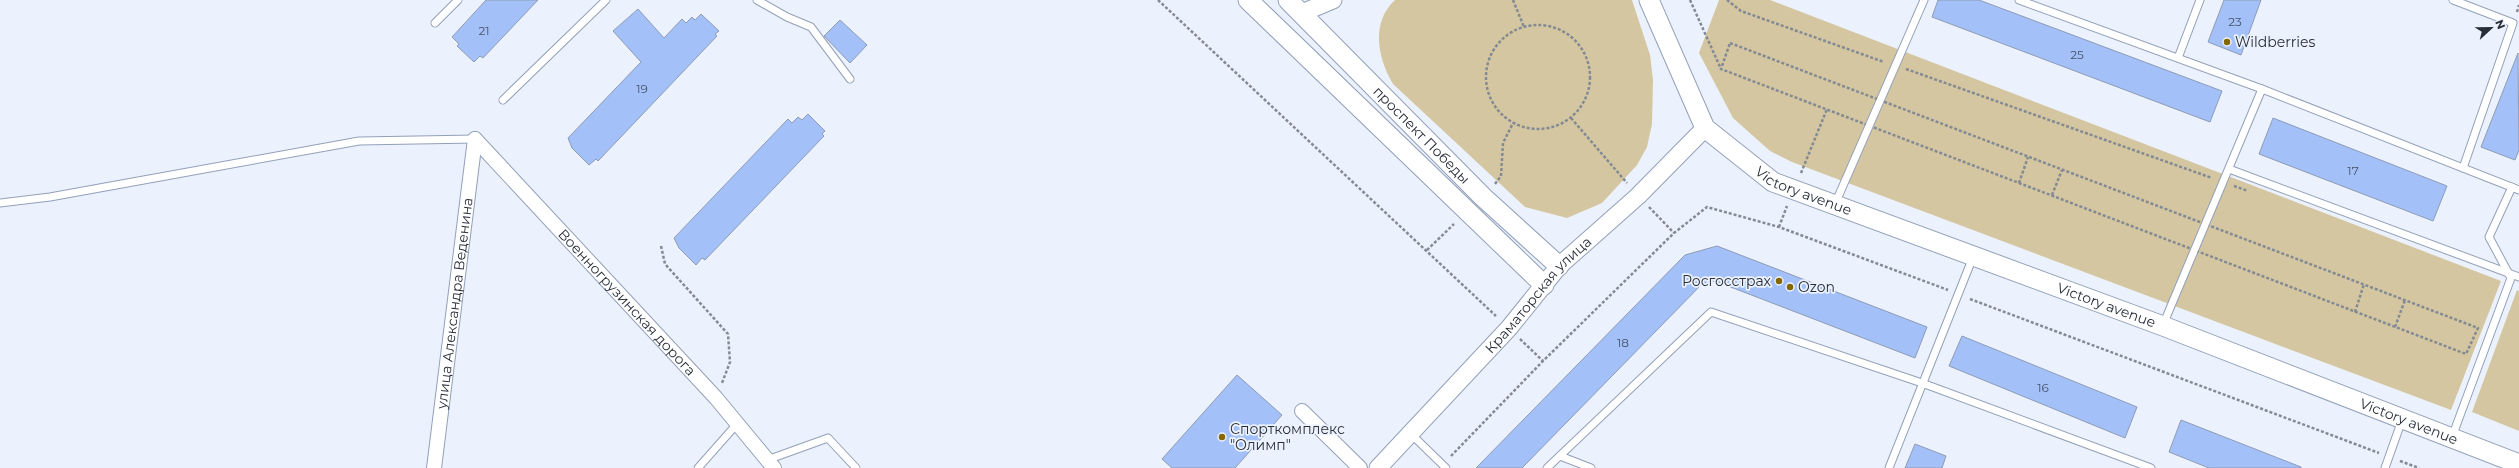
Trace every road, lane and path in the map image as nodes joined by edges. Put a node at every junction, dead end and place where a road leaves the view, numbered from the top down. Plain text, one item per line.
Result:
1 (458, 0) edge
2 (606, 0) edge
3 (757, 0) edge
4 (1158, 0) edge
5 (1248, 0) edge
6 (1288, 0) edge
7 (1333, 0) edge
8 (1513, 0) edge
9 (1649, 0) edge
10 (1690, 0) edge
11 (1727, 0) edge
12 (1924, 0) edge
13 (2019, 0) edge
14 (2200, 0) edge
15 (2453, 0) edge
16 (1302, 13) junction
17 (435, 24) dead end
18 (1524, 27) junction
19 (1286, 36) junction
20 (2178, 58) junction
21 (1896, 66) junction
22 (1722, 69) junction
23 (850, 79) dead end
24 (2262, 89) junction
25 (503, 100) dead end
26 (1880, 101) junction
27 (1827, 109) junction
28 (1571, 118) junction
29 (1870, 126) junction
30 (1705, 128) junction
31 (475, 139) junction
32 (2028, 156) junction
33 (2463, 168) junction
34 (2229, 169) junction
35 (2062, 170) junction
36 (2223, 182) junction
37 (2019, 183) junction
38 (2512, 187) junction
39 (1794, 190) junction
40 (2519, 190) edge
41 (2253, 193) dead end
42 (2052, 195) junction
43 (1638, 196) junction
44 (0, 203) edge
45 (1835, 206) junction
46 (2206, 224) junction
47 (1779, 227) junction
48 (1674, 233) junction
49 (661, 246) dead end
50 (2195, 250) junction
51 (1973, 257) junction
52 (1559, 266) junction
53 (2508, 272) junction
54 (2519, 277) edge
55 (2364, 284) junction
56 (1544, 286) junction
57 (1958, 294) junction
58 (2405, 300) junction
59 (2355, 312) junction
60 (2163, 326) junction
61 (2395, 327) junction
62 (1509, 328) junction
63 (1543, 361) junction
64 (1922, 383) junction
65 (716, 398) junction
66 (1302, 411) dead end
67 (2402, 420) junction
68 (736, 425) junction
69 (1410, 433) junction
70 (2451, 439) junction
71 (1560, 456) junction
72 (2389, 457) junction
73 (770, 464) edge
74 (2519, 464) edge
75 (1444, 466) edge
76 (434, 468) edge
77 (698, 468) edge
78 (856, 468) edge
79 (1360, 468) edge
80 (1378, 468) edge
81 (1547, 468) edge
82 (1591, 468) edge
83 (1889, 468) edge
84 (2151, 468) edge
85 (2385, 468) edge
86 (2419, 468) edge

1 - 17 lane
2 - 25 lane
3 - 23 lane
4 - 62 path
5 - 19 main road
6 - 16 main road, проспект Победы
7 - 16 street
8 - 18 path
9 - 30 main road
10 - 22 path
11 - 21 path
12 - 21 lane
13 - 20 lane
14 - 20 lane
15 - 33 lane
16 - 19 main road
16 - 52 main road, проспект Победы
18 - 28 path
18 - 28 path
19 - 56 main road
20 - 24 lane
21 - 26 lane
21 - 36 path
22 - 26 path
22 - 27 path
24 - 33 lane
24 - 34 lane
26 - 29 lane
26 - 32 path
27 - 29 path
27 - 39 path
28 - 43 path
29 - 37 path
29 - 45 lane
30 - 39 main road, Victory avenue
30 - 43 street, Краматорская улица
31 - 44 lane
31 - 65 street, Военногрузинская дорога
31 - 76 street, улица Александра Веденина
32 - 35 path
32 - 37 path
33 - 38 lane
34 - 36 lane
34 - 53 lane
35 - 42 path
35 - 46 path
36 - 41 path
36 - 46 lane
37 - 42 path
38 - 40 lane
38 - 53 lane
39 - 45 main road, Victory avenue
39 - 47 path
42 - 50 path
43 - 48 path
43 - 52 street, Краматорская улица
45 - 51 main road, Victory avenue
46 - 50 lane
46 - 55 path
47 - 48 path
47 - 57 path
48 - 63 path
49 - 65 path
50 - 59 path
50 - 60 lane
51 - 57 lane
51 - 60 main road, Victory avenue
52 - 56 street, Краматорская улица
53 - 54 lane
53 - 70 lane
55 - 58 path
55 - 59 path
56 - 62 street, Краматорская улица
57 - 64 lane
57 - 72 path
58 - 61 path
58 - 61 path
59 - 61 path
60 - 67 main road, Victory avenue
62 - 63 path
62 - 69 street, Краматорская улица
63 - 75 path
64 - 71 lane
64 - 83 lane
64 - 84 lane
65 - 68 street, Военногрузинская дорога
66 - 79 street
67 - 70 main road, Victory avenue
67 - 72 lane
68 - 73 street, Военногрузинская дорога
68 - 77 lane
69 - 75 lane
69 - 80 street, Краматорская улица
70 - 74 main road, Victory avenue
71 - 81 lane
71 - 82 lane
72 - 85 lane
72 - 86 path
73 - 78 lane

